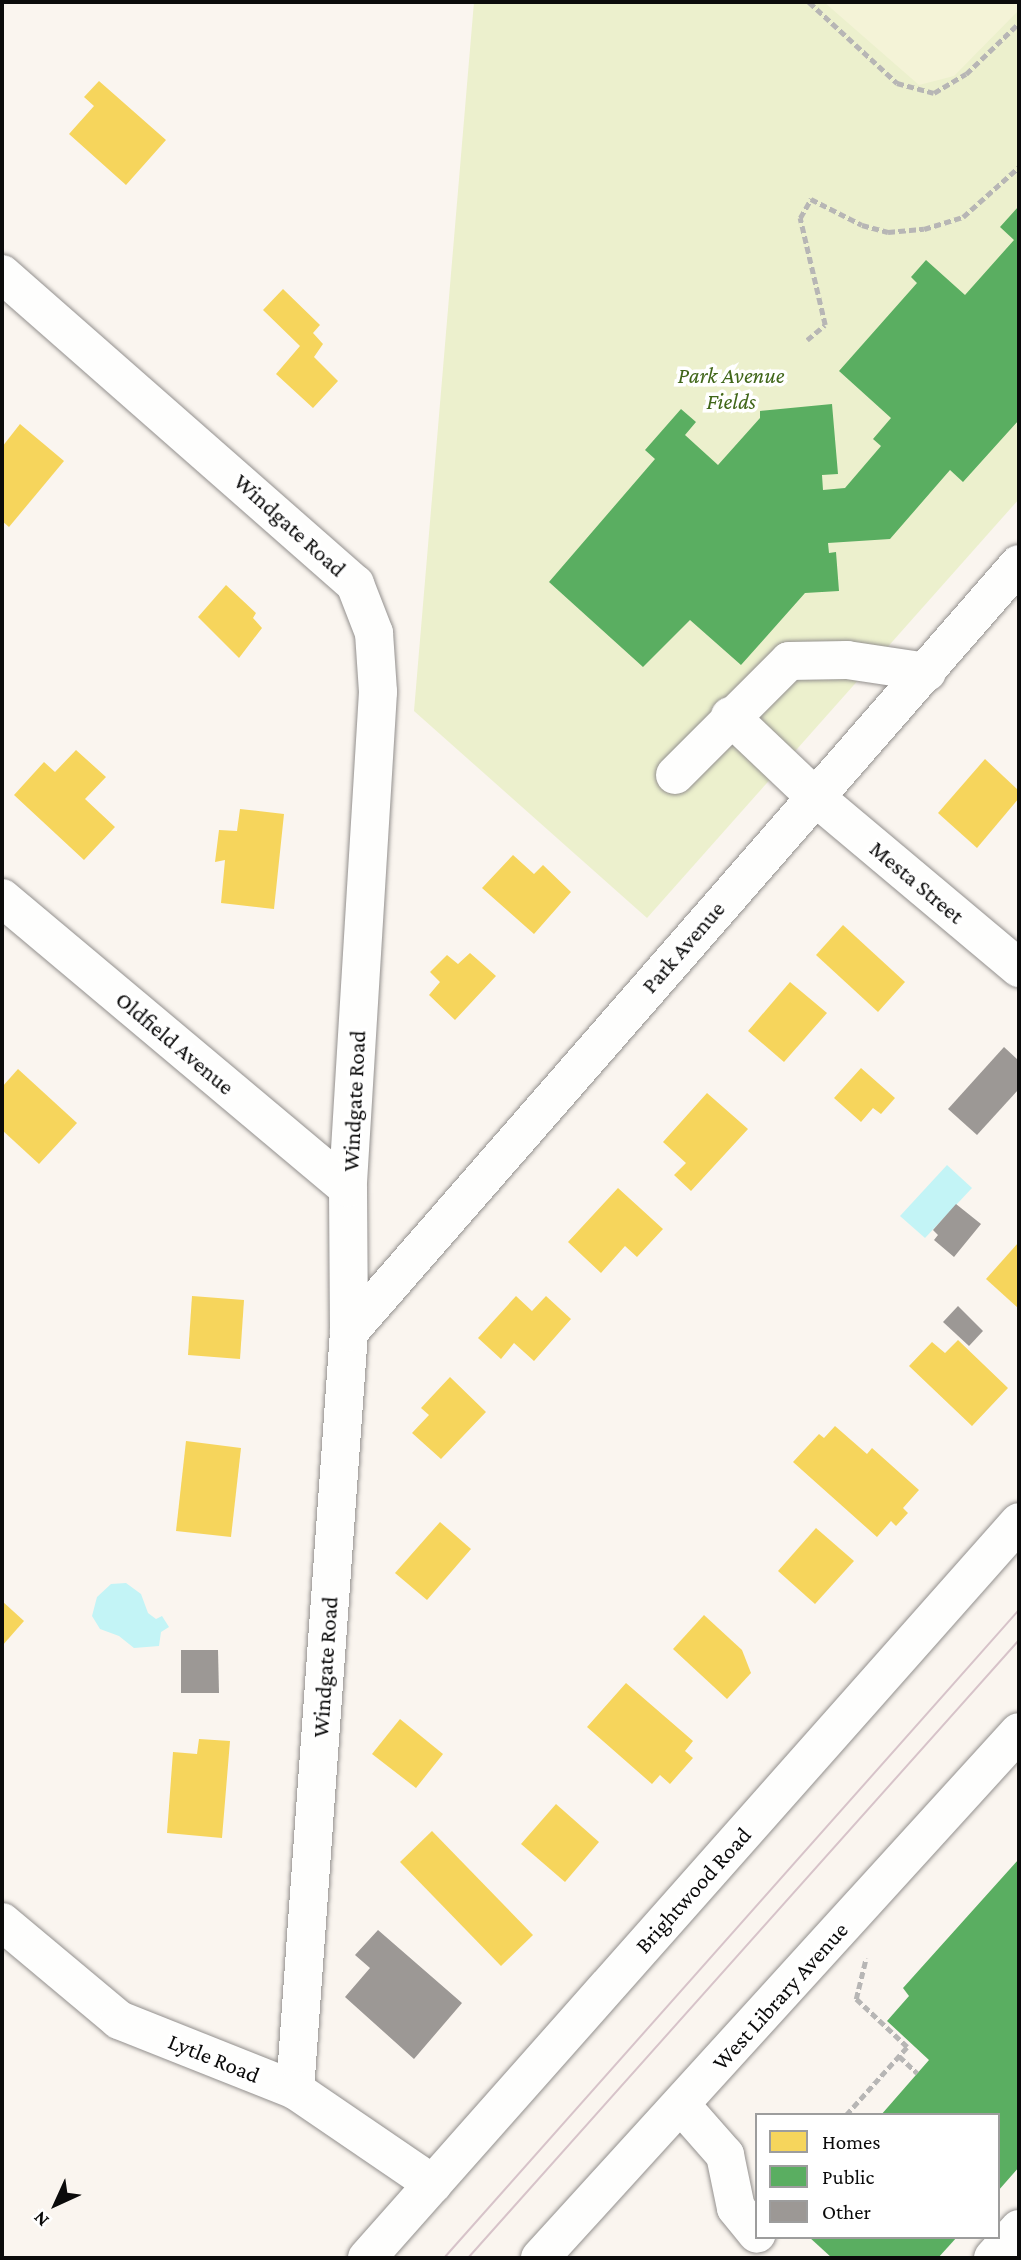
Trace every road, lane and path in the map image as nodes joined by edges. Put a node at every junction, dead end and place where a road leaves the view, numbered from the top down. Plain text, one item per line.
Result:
1 (809, 2) edge
2 (1019, 23) edge
3 (1019, 167) edge
4 (2, 274) edge
5 (807, 340) dead end
6 (1019, 564) edge
7 (928, 671) junction
8 (730, 716) junction
9 (675, 775) dead end
10 (814, 796) junction
11 (2, 898) edge
12 (1019, 968) edge
13 (348, 1188) junction
14 (349, 1332) junction
15 (1019, 1522) edge
16 (1019, 1732) edge
17 (2, 1922) edge
18 (870, 1945) dead end
19 (899, 2056) junction
20 (918, 2073) dead end
21 (295, 2090) junction
22 (681, 2105) junction
23 (848, 2113) edge
24 (433, 2184) junction
25 (1019, 2229) edge
26 (755, 2232) edge
27 (760, 2239) edge
28 (367, 2258) edge
29 (540, 2258) edge
30 (776, 2258) edge
31 (993, 2258) edge

1 - 2 path
3 - 5 path
4 - 13 street, Windgate Road
6 - 7 street, Park Avenue
7 - 8 street
7 - 10 street, Park Avenue
8 - 9 street
8 - 10 street, Mesta Street
10 - 12 street, Mesta Street
10 - 14 street, Park Avenue
11 - 13 street, Oldfield Avenue
13 - 14 street, Windgate Road
14 - 21 street, Windgate Road
15 - 24 street, Brightwood Road
16 - 22 street, West Library Avenue
17 - 21 street, Lytle Road
18 - 19 path
19 - 20 path
19 - 23 path
21 - 24 street, Lytle Road
22 - 26 street
22 - 29 street, West Library Avenue
24 - 28 street, Brightwood Road
25 - 31 street
27 - 30 street

